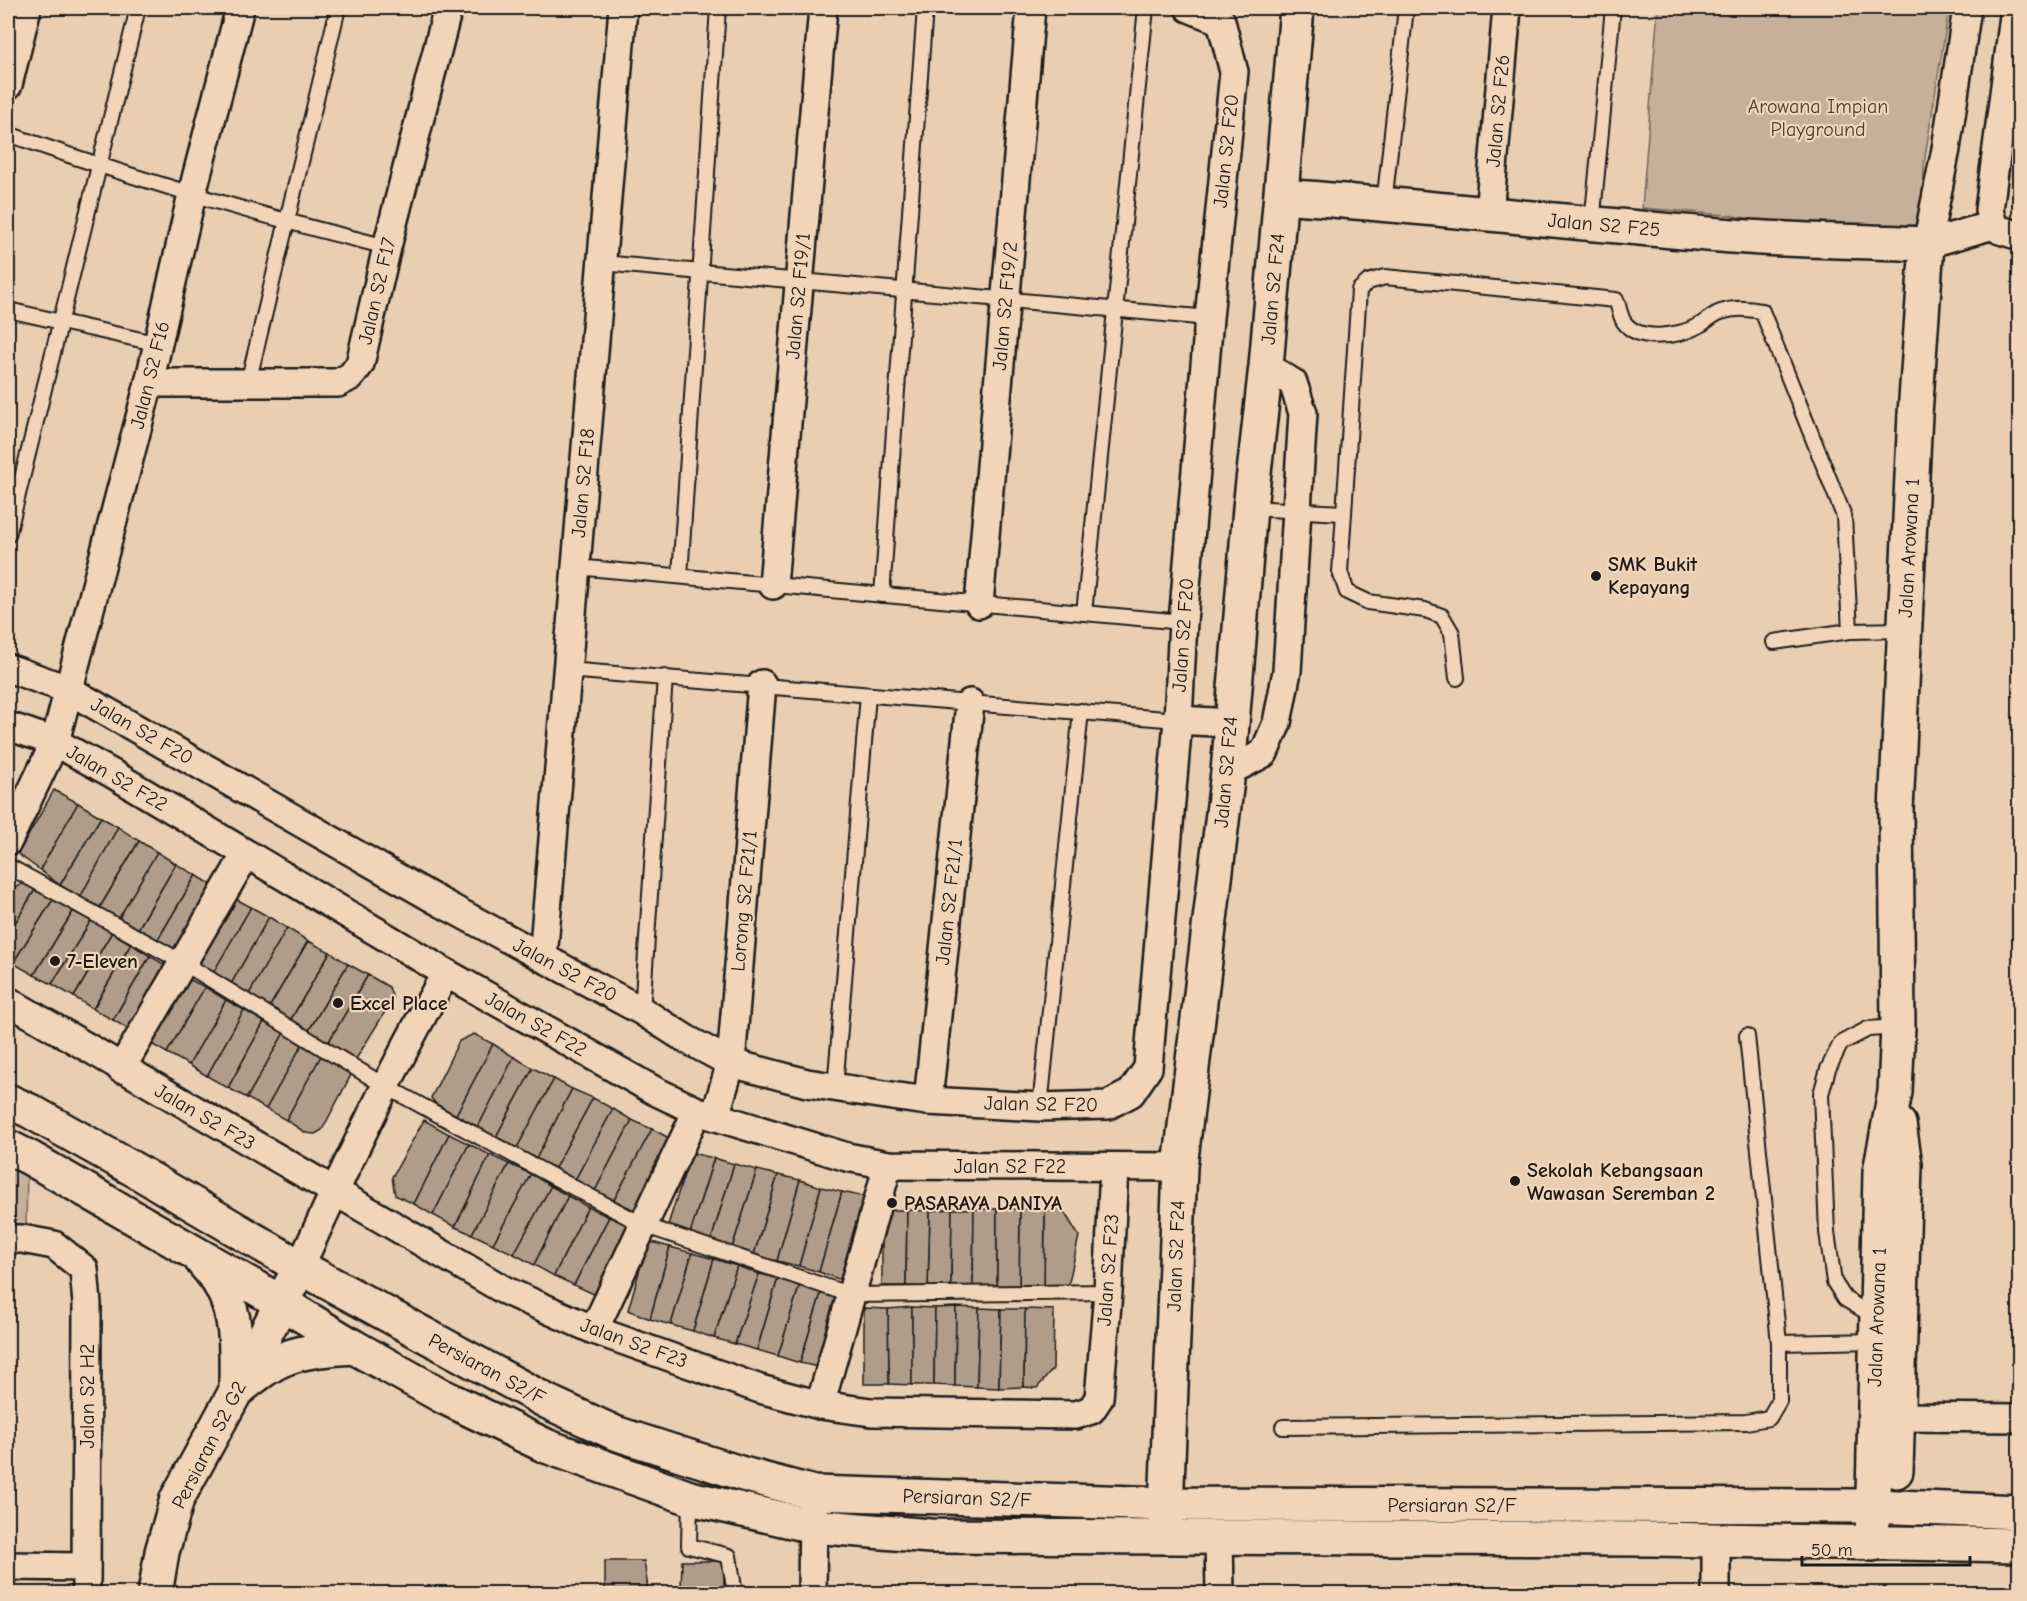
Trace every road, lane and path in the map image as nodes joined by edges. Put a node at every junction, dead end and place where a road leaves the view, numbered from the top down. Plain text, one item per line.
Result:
1 (27, 8) edge
2 (138, 8) edge
3 (240, 8) edge
4 (338, 8) edge
5 (448, 8) edge
6 (623, 8) edge
7 (718, 8) edge
8 (823, 8) edge
9 (925, 8) edge
10 (1031, 8) edge
11 (1146, 8) edge
12 (1189, 8) edge
13 (1297, 8) edge
14 (1406, 8) edge
15 (1507, 8) edge
16 (1613, 8) edge
17 (1967, 8) edge
18 (2015, 8) edge
19 (8, 85) edge
20 (8, 134) edge
21 (99, 166) junction
22 (192, 194) junction
23 (1281, 196) junction
24 (1384, 204) junction
25 (1489, 214) junction
26 (286, 222) junction
27 (1592, 224) junction
28 (1993, 225) junction
29 (2019, 236) edge
30 (1927, 244) junction
31 (387, 248) junction
32 (602, 263) junction
33 (700, 272) junction
34 (800, 281) junction
35 (904, 290) junction
36 (1005, 300) junction
37 (8, 310) edge
38 (1115, 310) junction
39 (1209, 318) junction
40 (61, 321) junction
41 (159, 344) junction
42 (1266, 366) junction
43 (149, 383) junction
44 (248, 383) junction
45 (1250, 508) junction
46 (1297, 509) junction
47 (1343, 513) junction
48 (8, 535) edge
49 (576, 567) junction
50 (680, 576) junction
51 (773, 585) junction
52 (882, 595) junction
53 (979, 604) junction
54 (1084, 613) junction
55 (1183, 622) junction
56 (1905, 630) junction
57 (1850, 631) junction
58 (1774, 642) dead end
59 (8, 668) edge
60 (567, 670) junction
61 (665, 677) junction
62 (1458, 678) dead end
63 (762, 684) junction
64 (68, 689) junction
65 (868, 695) junction
66 (970, 704) junction
67 (1081, 711) junction
68 (1178, 720) junction
69 (1231, 723) junction
70 (8, 726) edge
71 (55, 742) junction
72 (1228, 772) junction
73 (8, 841) edge
74 (246, 854) junction
75 (8, 866) edge
76 (543, 958) junction
77 (182, 962) junction
78 (446, 973) junction
79 (8, 1001) edge
80 (642, 1011) junction
81 (1898, 1027) junction
82 (1747, 1036) dead end
83 (731, 1063) junction
84 (121, 1069) junction
85 (385, 1086) junction
86 (836, 1088) junction
87 (8, 1101) edge
88 (928, 1101) junction
89 (1040, 1107) junction
90 (706, 1113) junction
91 (8, 1147) edge
92 (888, 1166) junction
93 (1114, 1167) junction
94 (1180, 1167) junction
95 (333, 1192) junction
96 (643, 1226) junction
97 (15, 1239) edge
98 (199, 1256) junction
99 (300, 1267) junction
100 (1108, 1292) junction
101 (851, 1295) junction
102 (282, 1303) junction
103 (594, 1330) junction
104 (1884, 1334) junction
105 (1779, 1343) junction
106 (354, 1347) junction
107 (236, 1391) junction
108 (819, 1405) junction
109 (1898, 1417) junction
110 (2019, 1418) edge
111 (1283, 1427) dead end
112 (814, 1493) junction
113 (690, 1498) junction
114 (1167, 1504) junction
115 (1884, 1507) junction
116 (2019, 1512) edge
117 (813, 1526) junction
118 (1164, 1538) junction
119 (1219, 1538) junction
120 (1716, 1540) junction
121 (1884, 1544) junction
122 (2019, 1545) edge
123 (8, 1566) edge
124 (86, 1567) junction
125 (86, 1593) edge
126 (156, 1593) edge
127 (735, 1593) edge
128 (812, 1593) edge
129 (1220, 1593) edge
130 (1716, 1593) edge

1 - 19 street
2 - 21 lane
3 - 22 street, Jalan S2 F16
4 - 26 lane
5 - 31 street, Jalan S2 F17
6 - 32 street, Jalan S2 F18
7 - 33 lane
8 - 34 street, Jalan S2 F19/1
9 - 35 lane
10 - 36 street, Jalan S2 F19/2
11 - 38 lane
12 - 39 street, Jalan S2 F20
13 - 23 main road, Jalan S2 F24
14 - 24 lane
15 - 25 street, Jalan S2 F26
16 - 27 lane
17 - 30 street, Jalan Arowana 1
18 - 28 street
20 - 21 lane
21 - 22 lane
21 - 40 lane
22 - 26 lane
22 - 41 street, Jalan S2 F16
23 - 24 main road, Jalan S2 F25
23 - 42 main road, Jalan S2 F24
24 - 25 main road, Jalan S2 F25
25 - 27 main road, Jalan S2 F25
26 - 31 lane
26 - 44 lane
27 - 30 main road, Jalan S2 F25
28 - 29 street
28 - 30 street
30 - 56 main road, Jalan Arowana 1
31 - 44 street, Jalan S2 F17
32 - 33 lane
32 - 49 street, Jalan S2 F18
33 - 34 lane
33 - 50 lane
34 - 35 lane
34 - 51 street, Jalan S2 F19/1
35 - 36 lane
35 - 52 lane
36 - 38 lane
36 - 53 street, Jalan S2 F19/2
37 - 40 lane
38 - 39 lane
38 - 54 lane
39 - 55 street, Jalan S2 F20
40 - 41 lane
40 - 48 lane
41 - 43 street, Jalan S2 F16
42 - 45 main road, Jalan S2 F24
42 - 46 street
43 - 44 street, Jalan S2 F17
43 - 64 street, Jalan S2 F16
45 - 46 lane
45 - 69 main road, Jalan S2 F24
46 - 47 lane
46 - 72 street
47 - 57 lane
47 - 62 lane
49 - 50 lane
49 - 60 street, Jalan S2 F18
50 - 51 lane
51 - 52 lane
52 - 53 lane
53 - 54 lane
54 - 55 lane
55 - 68 street, Jalan S2 F20
56 - 57 lane
56 - 81 main road, Jalan Arowana 1
57 - 58 lane
59 - 64 street, Jalan S2 F20
60 - 61 lane
60 - 76 street, Jalan S2 F18
61 - 63 lane
61 - 80 lane
63 - 65 lane
63 - 83 street, Lorong S2 F21/1
64 - 71 street, Jalan S2 F16
64 - 76 street, Jalan S2 F20
65 - 66 lane
65 - 86 lane
66 - 67 lane
66 - 88 street, Jalan S2 F21/1
67 - 68 lane
67 - 89 lane
68 - 69 street
68 - 89 street, Jalan S2 F20
69 - 72 main road, Jalan S2 F24
70 - 71 street, Jalan S2 F22
71 - 73 street, Jalan S2 F16
71 - 74 street, Jalan S2 F22
72 - 94 main road, Jalan S2 F24
74 - 77 street
74 - 78 street, Jalan S2 F22
75 - 77 lane
76 - 80 street, Jalan S2 F20
77 - 84 street
77 - 85 lane
78 - 85 street
78 - 90 street, Jalan S2 F22
79 - 84 street, Jalan S2 F23
80 - 83 street, Jalan S2 F20
81 - 104 main road, Jalan Arowana 1
81 - 104 lane
82 - 105 lane
83 - 86 street, Jalan S2 F20
83 - 90 street, Lorong S2 F21/1
84 - 95 street, Jalan S2 F23
85 - 95 street
85 - 96 lane
86 - 88 street, Jalan S2 F20
87 - 99 main road, Persiaran S2/F
88 - 89 street, Jalan S2 F20
90 - 92 street, Jalan S2 F22
90 - 96 street, Lorong S2 F21/1
91 - 98 main road, Persiaran S2/F
92 - 93 street, Jalan S2 F22
92 - 101 street
93 - 94 street, Jalan S2 F22
93 - 100 street, Jalan S2 F23
94 - 114 main road, Jalan S2 F24
95 - 99 street
95 - 103 street, Jalan S2 F23
96 - 101 lane
96 - 103 street, Lorong S2 F21/1
97 - 124 street, Jalan S2 H2
98 - 102 main road, Persiaran S2/F
98 - 107 main road
99 - 102 main road, Persiaran S2 G2
99 - 112 main road, Persiaran S2/F
100 - 101 lane
100 - 108 street, Jalan S2 F23
101 - 108 street
102 - 106 main road, Persiaran S2/F
102 - 107 main road, Persiaran S2 G2
103 - 108 street, Jalan S2 F23
104 - 105 lane
104 - 109 main road, Jalan Arowana 1
104 - 115 main road, Jalan Arowana 1
105 - 111 lane
106 - 107 main road
106 - 113 main road, Persiaran S2/F
107 - 126 main road, Persiaran S2 G2
109 - 110 street
109 - 115 main road, Jalan Arowana 1
112 - 114 main road, Persiaran S2/F
112 - 117 street
113 - 117 main road, Persiaran S2/F
113 - 127 lane
114 - 115 main road, Persiaran S2/F
114 - 118 main road, Jalan S2 F24
115 - 116 main road, Persiaran S2/F
115 - 121 main road, Jalan Arowana 1
117 - 118 main road, Persiaran S2/F
117 - 128 street
118 - 119 main road, Persiaran S2/F
119 - 120 main road, Persiaran S2/F
119 - 129 street
120 - 121 main road, Persiaran S2/F
120 - 130 street
121 - 122 main road, Persiaran S2/F
123 - 124 street
124 - 125 street, Jalan S2 H2

